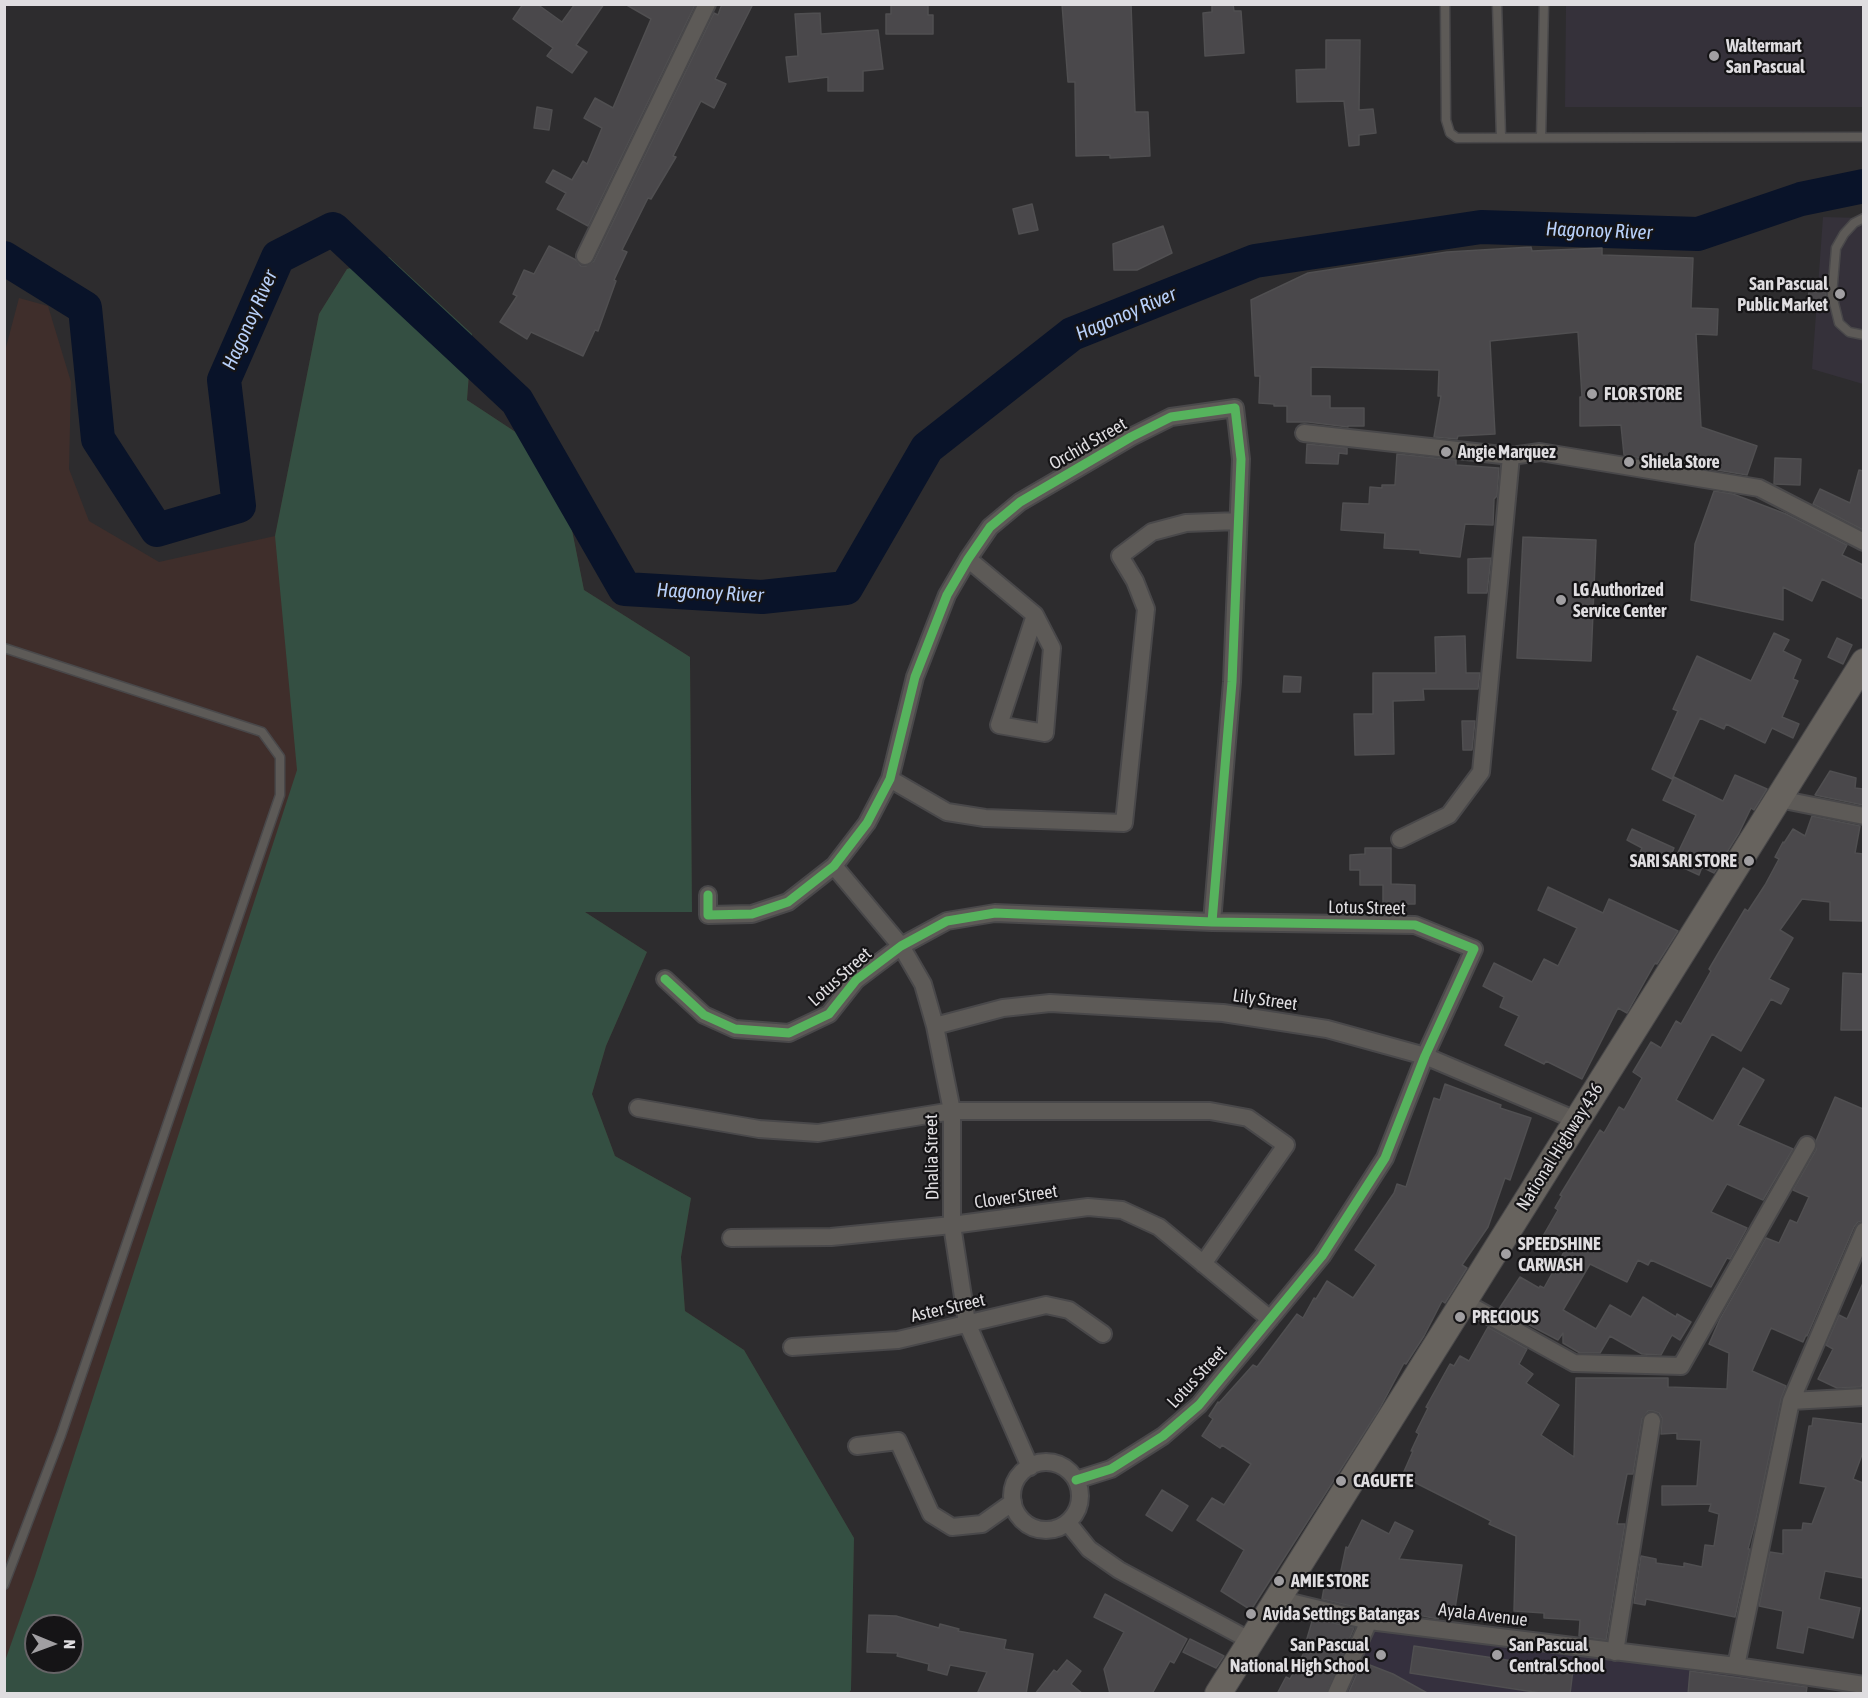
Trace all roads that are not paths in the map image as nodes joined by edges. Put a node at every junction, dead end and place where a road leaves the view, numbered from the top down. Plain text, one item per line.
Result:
1 (707, 4) edge
2 (1445, 4) edge
3 (1497, 4) edge
4 (1544, 4) edge
5 (1501, 137) junction
6 (1863, 137) edge
7 (1541, 138) junction
8 (1863, 218) edge
9 (585, 256) dead end
10 (1863, 335) edge
11 (1304, 433) dead end
12 (1511, 456) junction
13 (1238, 521) junction
14 (1863, 542) edge
15 (968, 559) junction
16 (1035, 615) junction
17 (4, 648) edge
18 (1863, 662) edge
19 (890, 779) junction
20 (1779, 799) junction
21 (1863, 816) edge
22 (1400, 839) dead end
23 (834, 866) junction
24 (708, 895) dead end
25 (1212, 922) junction
26 (902, 946) junction
27 (665, 980) dead end
28 (935, 1026) junction
29 (1425, 1056) junction
30 (638, 1108) dead end
31 (952, 1111) junction
32 (1576, 1120) junction
33 (1807, 1145) dead end
34 (952, 1226) junction
35 (1863, 1232) edge
36 (731, 1238) dead end
37 (1203, 1264) junction
38 (1464, 1302) junction
39 (1270, 1319) junction
40 (967, 1323) junction
41 (1103, 1334) dead end
42 (792, 1347) dead end
43 (1863, 1396) edge
44 (1791, 1401) junction
45 (1652, 1421) dead end
46 (857, 1446) dead end
47 (1030, 1467) junction
48 (1076, 1480) junction
49 (1013, 1502) junction
50 (1068, 1523) junction
51 (7, 1568) edge
52 (4, 1585) edge
53 (1278, 1599) junction
54 (1369, 1621) junction
55 (1251, 1641) junction
56 (1615, 1652) junction
57 (1736, 1666) junction
58 (1863, 1685) edge
59 (1218, 1694) edge
60 (1336, 1694) edge

1 - 9 street
2 - 5 lane
3 - 5 lane
4 - 7 lane
5 - 7 lane
6 - 7 lane
8 - 10 lane
11 - 12 street
12 - 14 street
12 - 22 street
13 - 15 street, Orchid Street
13 - 19 street
13 - 25 street, Orchid Street
15 - 16 street
15 - 19 street, Orchid Street
16 - 16 street
17 - 51 lane
18 - 20 main road, National Highway 436
19 - 23 street, Orchid Street
20 - 21 street
20 - 32 main road, National Highway 436
23 - 24 street, Orchid Street
23 - 26 street, Dhalia Street
25 - 26 street, Lotus Street
25 - 29 street, Lotus Street
26 - 27 street, Lotus Street
26 - 28 street, Dhalia Street
28 - 29 street, Lily Street
28 - 31 street, Dhalia Street
29 - 32 street, Lily Street
29 - 39 street, Lotus Street
30 - 31 street
31 - 34 street, Dhalia Street
31 - 37 street
32 - 38 main road, National Highway 436
33 - 38 street
34 - 36 street, Clover Street
34 - 37 street, Clover Street
34 - 40 street, Dhalia Street
35 - 44 street
37 - 39 street, Clover Street
38 - 53 main road, National Highway 436
39 - 48 street, Lotus Street
40 - 41 street, Aster Street
40 - 42 street, Aster Street
40 - 47 street, Dhalia Street
43 - 44 street
44 - 57 street
45 - 56 street
46 - 49 street
47 - 48 street
47 - 49 street
48 - 50 street
49 - 50 street
50 - 55 street
51 - 52 lane
53 - 54 street, Ayala Avenue
53 - 55 main road, National Highway 436
54 - 56 street, Ayala Avenue
54 - 60 street
55 - 59 main road, National Highway 436
56 - 57 street, Ayala Avenue
57 - 58 street, Ayala Avenue

